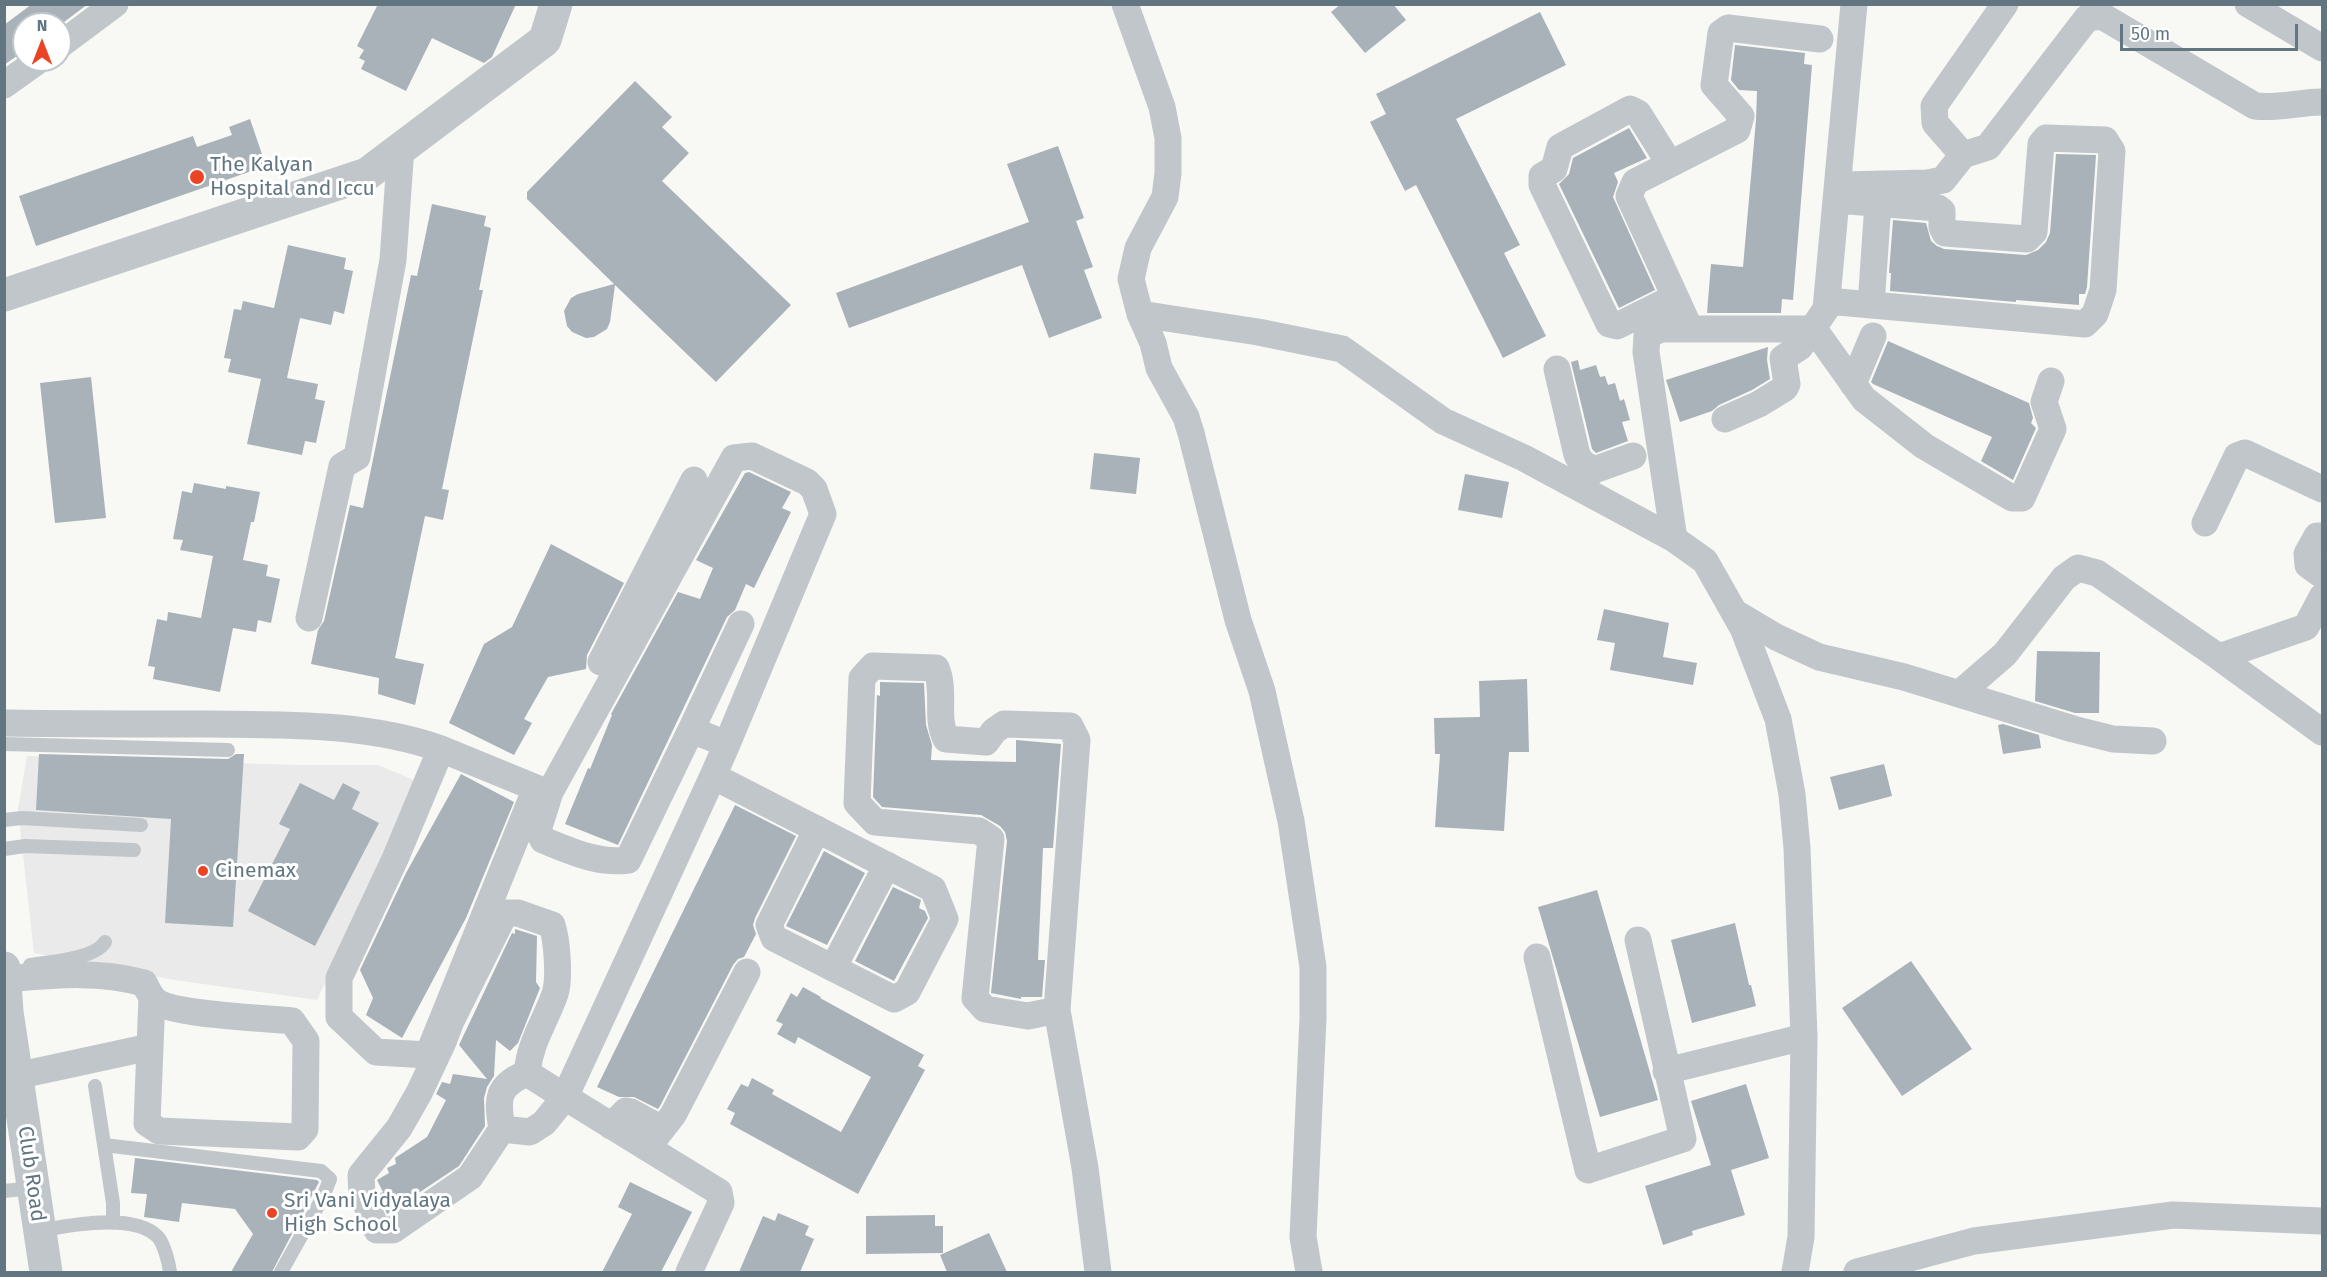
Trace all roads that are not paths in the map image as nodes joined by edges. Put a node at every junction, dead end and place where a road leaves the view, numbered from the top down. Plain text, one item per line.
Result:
1 (115, 4) edge
2 (556, 4) edge
3 (1125, 4) edge
4 (1854, 4) edge
5 (2004, 4) edge
6 (2248, 4) edge
7 (72, 36) edge
8 (1820, 39) dead end
9 (2322, 48) edge
10 (22, 72) edge
11 (4, 85) edge
12 (2322, 102) edge
13 (401, 147) junction
14 (1963, 155) junction
15 (1670, 164) junction
16 (1837, 192) junction
17 (1878, 203) junction
18 (4, 295) edge
19 (1675, 297) junction
20 (1827, 301) junction
21 (1871, 305) junction
22 (1140, 314) junction
23 (1690, 329) junction
24 (1814, 329) junction
25 (1874, 336) dead end
26 (1557, 369) dead end
27 (2051, 381) dead end
28 (1853, 384) junction
29 (1725, 419) dead end
30 (1634, 456) dead end
31 (1585, 478) junction
32 (694, 480) dead end
33 (2322, 489) edge
34 (2205, 524) dead end
35 (2322, 536) edge
36 (1674, 539) junction
37 (2322, 575) edge
38 (2322, 597) edge
39 (1734, 612) junction
40 (309, 618) dead end
41 (741, 624) dead end
42 (2219, 657) junction
43 (1959, 694) junction
44 (4, 723) edge
45 (691, 730) junction
46 (2322, 732) edge
47 (2153, 741) dead end
48 (4, 744) edge
49 (727, 744) junction
50 (441, 749) junction
51 (228, 750) dead end
52 (713, 776) junction
53 (536, 788) junction
54 (4, 819) edge
55 (141, 825) dead end
56 (643, 828) junction
57 (817, 829) junction
58 (680, 846) junction
59 (4, 849) edge
60 (134, 850) dead end
61 (887, 866) junction
62 (1638, 940) dead end
63 (105, 942) dead end
64 (1537, 957) dead end
65 (833, 968) junction
66 (5, 972) edge
67 (747, 972) dead end
68 (152, 997) junction
69 (1057, 1010) junction
70 (6, 1012) edge
71 (1804, 1037) junction
72 (150, 1047) junction
73 (1666, 1071) junction
74 (527, 1073) junction
75 (16, 1076) junction
76 (95, 1086) dead end
77 (565, 1097) junction
78 (502, 1129) junction
79 (655, 1139) junction
80 (104, 1145) junction
81 (19, 1189) edge
82 (2322, 1221) edge
83 (113, 1223) junction
84 (39, 1231) junction
85 (46, 1272) edge
86 (170, 1272) edge
87 (281, 1272) edge
88 (689, 1272) edge
89 (1098, 1272) edge
90 (1309, 1272) edge
91 (1794, 1272) edge
92 (1857, 1272) edge

1 - 7 street
2 - 13 street
3 - 22 street
4 - 16 street
5 - 14 street
6 - 9 street
8 - 15 street
10 - 11 street
12 - 14 street
13 - 18 street
13 - 40 street
14 - 16 street
15 - 19 street
15 - 19 street
16 - 17 street
16 - 20 street
17 - 21 street
17 - 21 street
19 - 23 street
20 - 21 street
20 - 24 street
22 - 31 street
22 - 90 street
23 - 24 street
23 - 36 street
24 - 28 street
24 - 29 street
25 - 28 street
26 - 31 street
27 - 28 street
30 - 31 street
31 - 36 street
32 - 53 street
33 - 34 street
35 - 37 street
36 - 39 street
38 - 42 street
39 - 43 street
39 - 71 street
41 - 45 street
42 - 43 street
42 - 46 street
43 - 47 street
44 - 50 street
45 - 49 street
45 - 56 street
48 - 51 lane
49 - 52 street
49 - 56 street
50 - 53 street
50 - 53 street
52 - 57 street
52 - 58 street
54 - 55 lane
56 - 58 street
57 - 61 street
57 - 65 street
58 - 77 street
59 - 60 lane
61 - 65 street
61 - 65 street
62 - 73 street
63 - 66 lane
64 - 73 street
66 - 68 street
66 - 70 street, Club Road
67 - 79 street
68 - 72 street
68 - 72 street
69 - 69 street
69 - 89 street
70 - 75 street, Club Road
71 - 73 street
71 - 91 street
72 - 75 street
74 - 77 street
74 - 78 street
74 - 78 street
75 - 81 street, Club Road
76 - 80 lane
77 - 78 street
77 - 79 street
79 - 88 street
80 - 83 lane
80 - 87 lane
81 - 84 street, Club Road
82 - 92 street
83 - 84 lane
83 - 86 lane
84 - 85 street, Club Road

